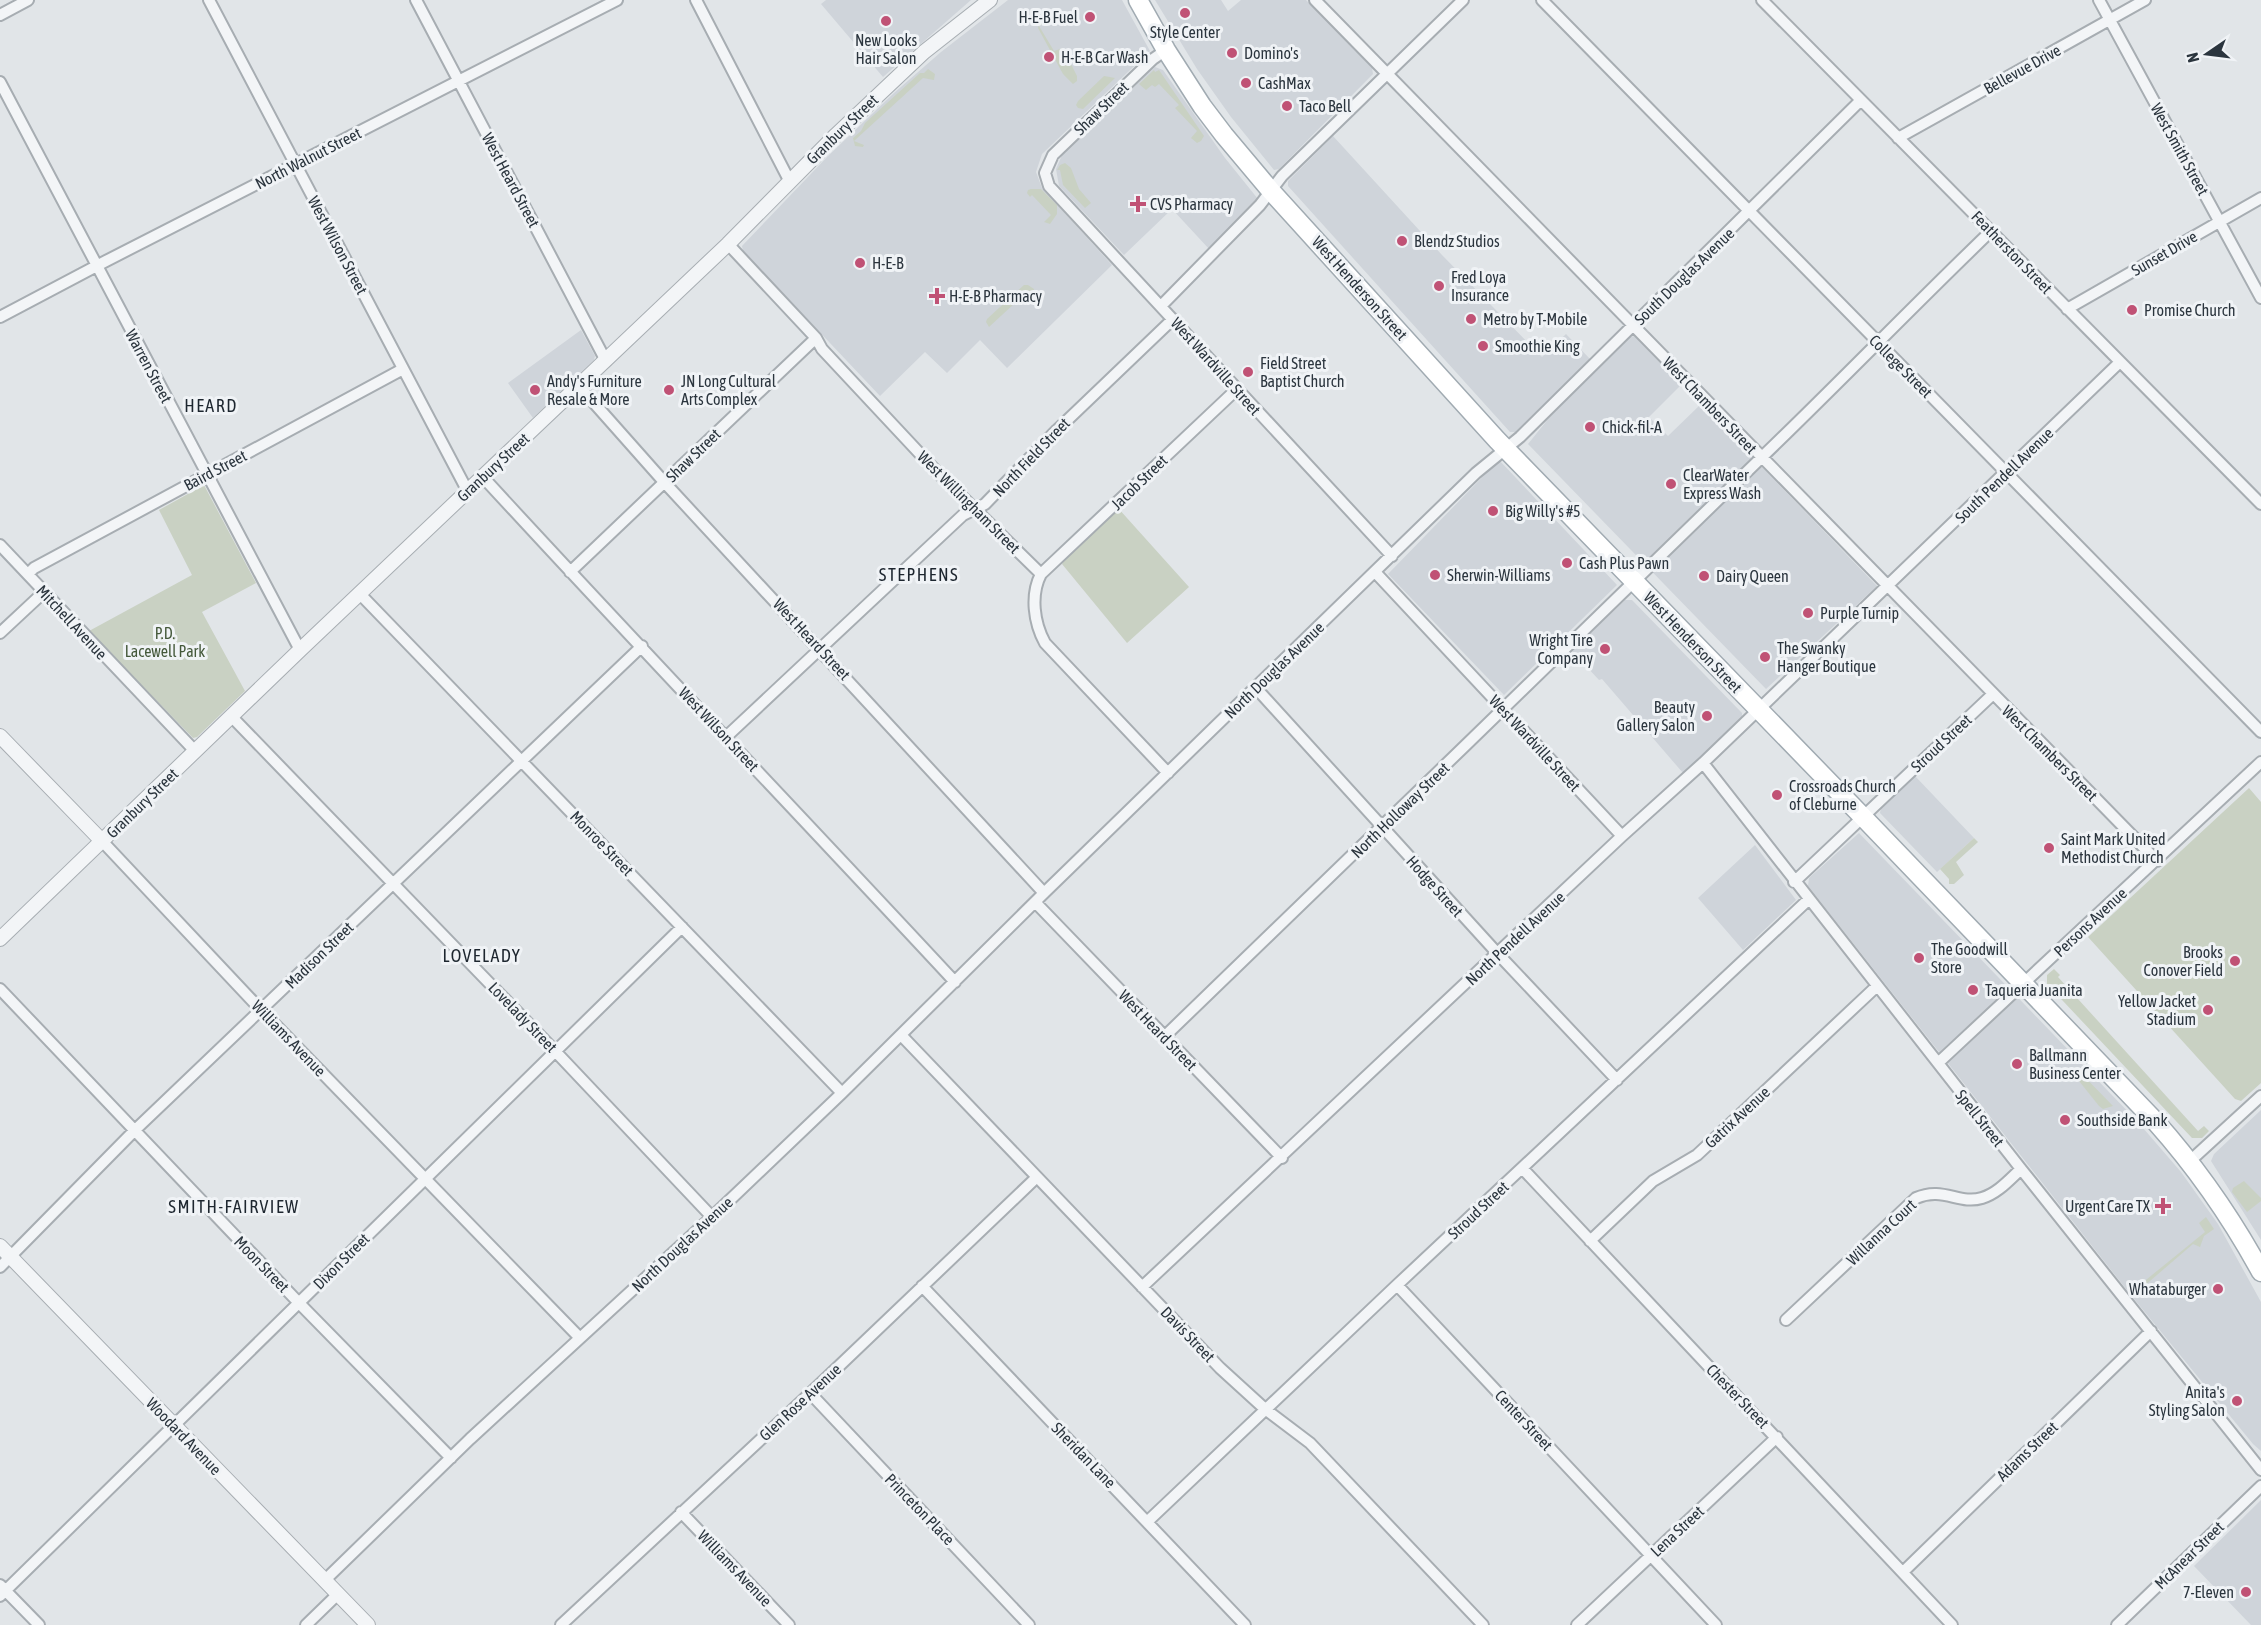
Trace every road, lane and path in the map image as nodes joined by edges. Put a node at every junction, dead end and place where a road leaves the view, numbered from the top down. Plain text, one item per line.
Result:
1 (28, 0) edge
2 (209, 0) edge
3 (416, 0) edge
4 (617, 0) edge
5 (696, 0) edge
6 (990, 0) edge
7 (1138, 0) edge
8 (1315, 0) edge
9 (1462, 0) edge
10 (1542, 0) edge
11 (1762, 0) edge
12 (2098, 0) edge
13 (2145, 0) edge
14 (0, 15) edge
15 (2109, 20) junction
16 (1166, 51) junction
17 (1386, 74) junction
18 (0, 82) edge
19 (459, 82) junction
20 (1862, 100) junction
21 (1898, 138) junction
22 (295, 165) junction
23 (1045, 173) joint
24 (789, 180) junction
25 (1271, 191) junction
26 (2261, 198) edge
27 (1749, 212) junction
28 (2220, 220) junction
29 (1991, 231) junction
30 (728, 244) junction
31 (97, 266) junction
32 (2261, 298) edge
33 (1161, 306) junction
34 (2067, 309) junction
35 (0, 317) edge
36 (1173, 319) junction
37 (1632, 325) junction
38 (816, 338) junction
39 (1877, 342) junction
40 (606, 361) junction
41 (2120, 362) junction
42 (403, 369) junction
43 (579, 386) junction
44 (1237, 389) junction
45 (1504, 449) junction
46 (1761, 458) junction
47 (2007, 472) junction
48 (206, 475) junction
49 (482, 476) junction
50 (665, 483) junction
51 (468, 490) junction
52 (2261, 504) edge
53 (975, 508) junction
54 (0, 545) edge
55 (1392, 556) junction
56 (570, 572) junction
57 (1375, 572) junction
58 (28, 574) junction
59 (1041, 574) junction
60 (1634, 580) junction
61 (1888, 587) junction
62 (44, 592) junction
63 (360, 594) junction
64 (0, 633) edge
65 (642, 646) junction
66 (821, 649) junction
67 (300, 650) junction
68 (1256, 688) junction
69 (1992, 695) junction
70 (1504, 710) junction
71 (1759, 710) junction
72 (231, 716) junction
73 (2261, 732) edge
74 (0, 736) edge
75 (727, 736) junction
76 (195, 751) junction
77 (520, 760) junction
78 (2261, 762) edge
79 (1703, 764) junction
80 (1168, 773) junction
81 (1863, 817) junction
82 (1382, 828) junction
83 (1622, 836) junction
84 (102, 841) junction
85 (2157, 861) junction
86 (1794, 882) junction
87 (393, 883) junction
88 (1044, 893) junction
89 (1808, 900) junction
90 (1035, 902) junction
91 (682, 927) junction
92 (0, 939) edge
93 (1498, 954) junction
94 (955, 982) junction
95 (2024, 983) junction
96 (1877, 986) junction
97 (0, 989) edge
98 (261, 1010) junction
99 (901, 1035) junction
100 (1164, 1037) junction
101 (555, 1051) junction
102 (1938, 1064) junction
103 (1617, 1080) junction
104 (842, 1093) junction
105 (2261, 1096) edge
106 (135, 1130) junction
107 (1282, 1158) junction
108 (2190, 1161) junction
109 (1522, 1168) junction
110 (2021, 1169) junction
111 (1037, 1177) junction
112 (426, 1178) junction
113 (712, 1217) junction
114 (1590, 1241) junction
115 (0, 1246) edge
116 (5, 1262) edge
117 (2261, 1272) edge
118 (1397, 1285) junction
119 (922, 1286) junction
120 (1142, 1287) junction
121 (299, 1303) junction
122 (1786, 1320) dead end
123 (2151, 1331) junction
124 (580, 1338) junction
125 (810, 1394) junction
126 (1265, 1409) junction
127 (174, 1425) junction
128 (1777, 1437) junction
129 (451, 1458) junction
130 (2261, 1470) edge
131 (2261, 1486) edge
132 (681, 1512) junction
133 (1148, 1521) junction
134 (1651, 1555) junction
135 (1903, 1572) junction
136 (325, 1580) junction
137 (2, 1590) edge
138 (338, 1594) junction
139 (39, 1625) edge
140 (306, 1625) edge
141 (368, 1625) edge
142 (561, 1625) edge
143 (789, 1625) edge
144 (1029, 1625) edge
145 (1245, 1625) edge
146 (1483, 1625) edge
147 (1577, 1625) edge
148 (1716, 1625) edge
149 (1952, 1625) edge
150 (2117, 1625) edge

1 - 14 street
2 - 22 street, West Wilson Street
3 - 19 street, West Heard Street
4 - 19 street, North Walnut Street
5 - 24 street
6 - 24 street, Granbury Street
7 - 16 main road, West Henderson Street
8 - 17 street, West Chambers Street
9 - 17 street
10 - 27 street, College Street
11 - 20 street, Featherston Street
12 - 15 street, West Smith Street
13 - 15 street, Bellevue Drive
15 - 21 street, Bellevue Drive
15 - 28 street, West Smith Street
16 - 23 street, Shaw Street
16 - 25 main road, West Henderson Street
17 - 25 street
17 - 37 street, West Chambers Street
18 - 31 street, Warren Street
19 - 22 street, North Walnut Street
19 - 40 street, West Heard Street
20 - 21 street, Featherston Street
20 - 27 street, South Douglas Avenue
21 - 29 street, Featherston Street
22 - 31 street, North Walnut Street
22 - 42 street, West Wilson Street
23 - 33 street, West Wardville Street
24 - 30 street, Granbury Street
25 - 33 street
25 - 45 main road, West Henderson Street
26 - 28 street, Sunset Drive
27 - 37 street, South Douglas Avenue
27 - 39 street, College Street
28 - 32 street, West Smith Street
28 - 34 street, Sunset Drive
29 - 34 street, Featherston Street
29 - 39 street, North Holloway Street
30 - 38 street, West Willingham Street
30 - 40 street, Granbury Street
31 - 35 street, North Walnut Street
31 - 48 street, Warren Street
33 - 36 street, West Wardville Street
34 - 41 street, Featherston Street
36 - 44 street, West Wardville Street
36 - 53 street, North Field Street
37 - 45 street, South Douglas Avenue
37 - 46 street, West Chambers Street
38 - 50 street, Shaw Street
38 - 53 street, West Willingham Street
39 - 46 street, North Holloway Street
39 - 47 street, College Street
40 - 43 street, Granbury Street
41 - 47 street, South Pendell Avenue
41 - 52 street, Featherston Street
42 - 48 street, Baird Street
42 - 51 street, West Wilson Street
43 - 49 street, Granbury Street
43 - 50 street, West Heard Street
44 - 55 street, West Wardville Street
44 - 59 street, Jacob Street
45 - 55 street, North Douglas Avenue
45 - 60 main road, West Henderson Street
46 - 60 street, North Holloway Street
46 - 61 street, West Chambers Street
47 - 61 street, South Pendell Avenue
47 - 73 street, College Street
48 - 58 street, Baird Street
48 - 67 street, Warren Street
49 - 51 street, Granbury Street
49 - 56 street, West Wilson Street
50 - 56 street, Shaw Street
50 - 66 street, West Heard Street
51 - 63 street, Granbury Street
53 - 59 street, West Willingham Street
53 - 66 street, North Field Street
54 - 58 street, Mitchell Avenue
55 - 57 street, North Douglas Avenue
56 - 65 street, West Wilson Street
57 - 68 street, North Douglas Avenue
57 - 70 street, West Wardville Street
58 - 62 street, Mitchell Avenue
59 - 80 street
60 - 70 street, North Holloway Street
60 - 71 main road, West Henderson Street
61 - 69 street, West Chambers Street
61 - 71 street, North Pendell Avenue
62 - 64 street
62 - 76 street, Mitchell Avenue
63 - 67 street, Granbury Street
63 - 77 street, Monroe Street
65 - 75 street, West Wilson Street
65 - 77 street, Madison Street
66 - 75 street, North Field Street
66 - 88 street, West Heard Street
67 - 72 street, Granbury Street
68 - 80 street, North Douglas Avenue
68 - 82 street, Hodge Street
69 - 81 street, Stroud Street
69 - 85 street, West Chambers Street
70 - 82 street, North Holloway Street
70 - 83 street, West Wardville Street
71 - 79 street, North Pendell Avenue
71 - 81 main road, West Henderson Street
72 - 76 street, Granbury Street
72 - 87 street, Lovelady Street
74 - 84 street, Williams Avenue
75 - 94 street, West Wilson Street
76 - 84 street, Granbury Street
77 - 87 street, Madison Street
77 - 91 street, Monroe Street
78 - 85 street, Persons Avenue
79 - 83 street, North Pendell Avenue
79 - 86 street, Spell Street
80 - 88 street, North Douglas Avenue
81 - 86 street, Stroud Street
81 - 95 main road, West Henderson Street
82 - 93 street, Hodge Street
82 - 100 street, North Holloway Street
83 - 93 street, North Pendell Avenue
84 - 92 street, Granbury Street
84 - 98 street, Williams Avenue
85 - 95 street, Persons Avenue
86 - 89 street, Spell Street
87 - 98 street, Madison Street
87 - 101 street, Lovelady Street
88 - 90 street, North Douglas Avenue
89 - 96 street, Spell Street
89 - 103 street, Stroud Street
90 - 94 street, North Douglas Avenue
90 - 100 street, West Heard Street
91 - 101 street, Dixon Street
91 - 104 street, Monroe Street
93 - 103 street, Hodge Street
93 - 107 street, North Pendell Avenue
94 - 99 street, North Douglas Avenue
95 - 102 street, Persons Avenue
95 - 108 main road, West Henderson Street
96 - 102 street, Spell Street
96 - 114 street, Gatrix Avenue
97 - 106 street, Moon Street
98 - 106 street, Madison Street
98 - 112 street, Williams Avenue
99 - 104 street, North Douglas Avenue
99 - 111 street, Davis Street
100 - 107 street, West Heard Street
101 - 112 street, Dixon Street
101 - 113 street, Lovelady Street
102 - 110 street, Spell Street
103 - 109 street, Stroud Street
104 - 113 street, North Douglas Avenue
105 - 108 street
106 - 116 street, Madison Street
106 - 121 street, Moon Street
107 - 120 street, North Pendell Avenue
108 - 117 main road, West Henderson Street
109 - 114 street, Chester Street
109 - 118 street, Stroud Street
110 - 122 street, Willanna Court
110 - 123 street, Spell Street
111 - 119 street, Glen Rose Avenue
111 - 120 street, Davis Street
112 - 121 street, Dixon Street
112 - 124 street, Williams Avenue
113 - 124 street, North Douglas Avenue
114 - 128 street, Chester Street
115 - 116 street, Woodard Avenue
116 - 127 street, Woodard Avenue
118 - 126 street, Stroud Street
118 - 134 street, Center Street
119 - 125 street, Glen Rose Avenue
119 - 133 street, Sheridan Lane
120 - 126 street, Davis Street
121 - 127 street, Dixon Street
121 - 129 street, Moon Street
123 - 130 street, Spell Street
123 - 135 street, Adams Street
124 - 129 street, North Douglas Avenue
125 - 132 street, Glen Rose Avenue
125 - 144 street, Princeton Place
126 - 133 street, Stroud Street
126 - 146 street, Davis Street
127 - 136 street, Woodard Avenue
127 - 137 street, Dixon Street
128 - 134 street, Lena Street
128 - 135 street, Chester Street
129 - 136 street, North Douglas Avenue
131 - 150 street, McAnear Street
132 - 142 street, Glen Rose Avenue
132 - 143 street, Williams Avenue
133 - 145 street, Sheridan Lane
134 - 147 street, Lena Street
134 - 148 street, Center Street
135 - 149 street, Chester Street
136 - 138 street, Woodard Avenue
137 - 139 street
138 - 140 street
138 - 141 street, Woodard Avenue

